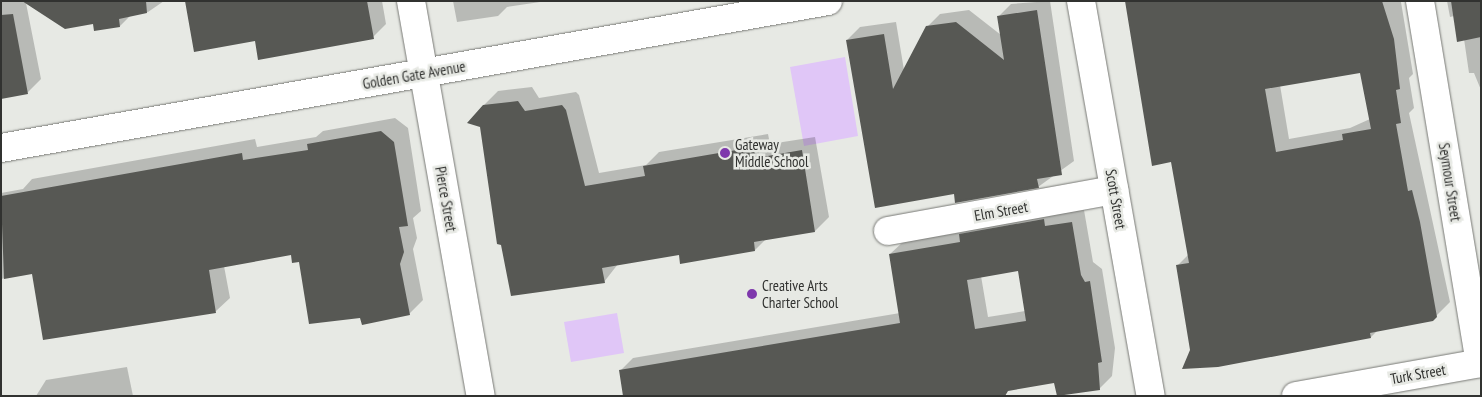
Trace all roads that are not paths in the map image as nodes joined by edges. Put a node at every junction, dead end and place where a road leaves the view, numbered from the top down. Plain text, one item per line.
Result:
1 (411, 1) edge
2 (828, 1) edge
3 (1081, 1) edge
4 (1420, 1) edge
5 (424, 73) junction
6 (1, 148) edge
7 (1114, 190) junction
8 (888, 231) dead end
9 (1480, 363) edge
10 (481, 396) edge
11 (1151, 396) edge
12 (1296, 396) edge

1 - 5 street, Pierce Street
2 - 5 street, Golden Gate Avenue
3 - 7 street, Scott Street
4 - 9 street, Seymour Street
5 - 6 street, Golden Gate Avenue
5 - 10 street, Pierce Street
7 - 8 street, Elm Street
7 - 11 street, Scott Street
9 - 12 street, Turk Street

